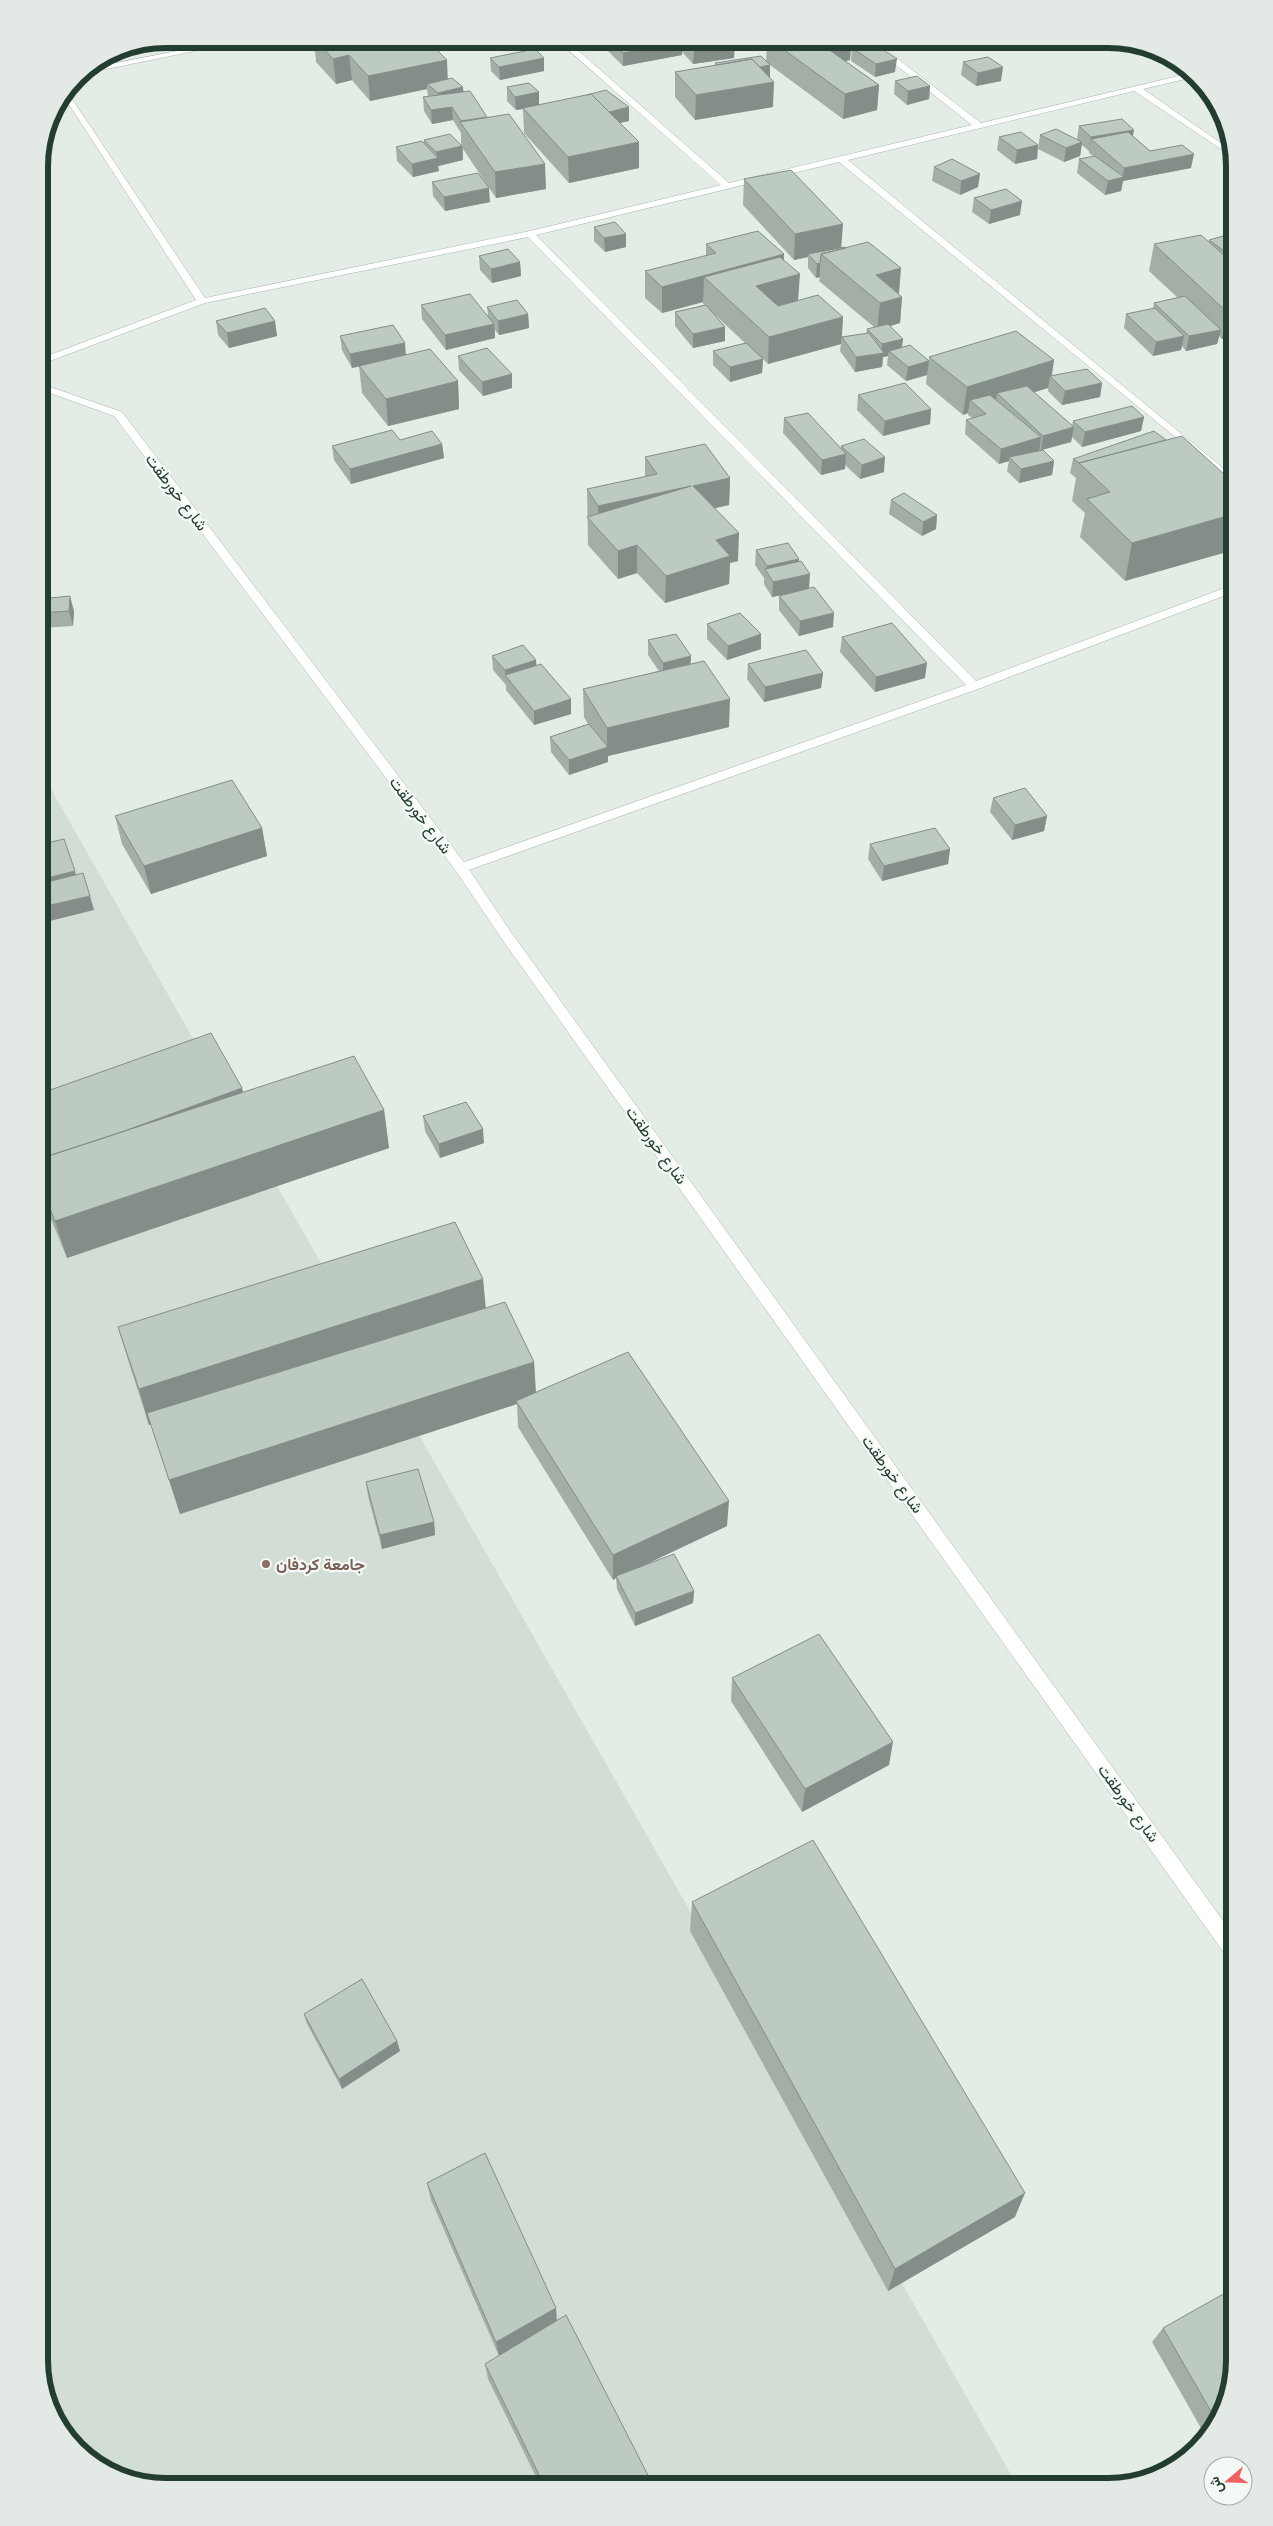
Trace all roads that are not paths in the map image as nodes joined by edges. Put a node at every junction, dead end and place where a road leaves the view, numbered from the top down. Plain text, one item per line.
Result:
1 (205, 48) edge
2 (570, 48) edge
3 (879, 48) edge
4 (97, 70) edge
5 (1185, 77) edge
6 (1135, 88) junction
7 (69, 98) edge
8 (979, 126) junction
9 (1224, 149) edge
10 (842, 160) junction
11 (728, 187) junction
12 (530, 234) junction
13 (202, 301) junction
14 (48, 359) edge
15 (48, 389) edge
16 (1226, 475) edge
17 (1226, 591) edge
18 (974, 686) junction
19 (461, 868) junction
20 (1226, 1940) edge

1 - 4 street
2 - 11 street
3 - 8 street
5 - 6 street
6 - 8 street
6 - 9 street
7 - 13 street
8 - 10 street
10 - 11 street
10 - 16 street
11 - 12 street
12 - 13 street
12 - 18 street
13 - 14 street
15 - 19 street, شارع خورطقت
17 - 18 street
18 - 19 street
19 - 20 street, شارع خورطقت

